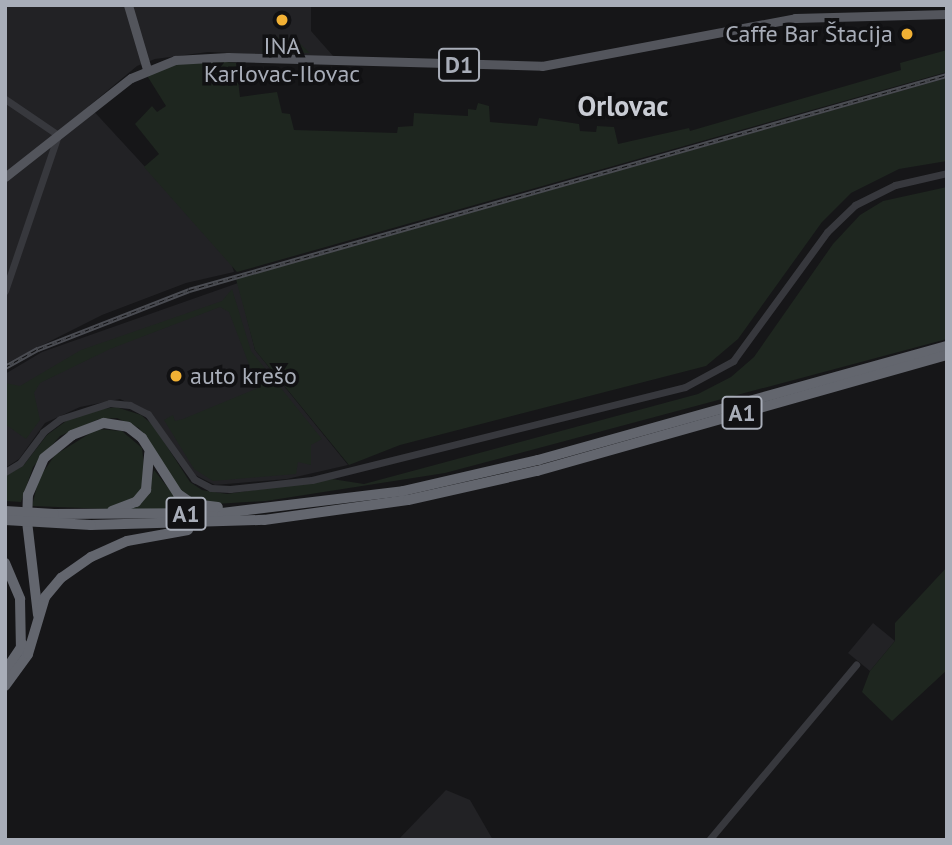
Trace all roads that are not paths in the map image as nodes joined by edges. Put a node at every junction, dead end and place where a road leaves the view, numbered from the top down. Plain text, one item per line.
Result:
1 (128, 5) edge
2 (947, 14) edge
3 (147, 69) junction
4 (5, 99) edge
5 (58, 135) junction
6 (947, 173) edge
7 (5, 177) edge
8 (5, 291) edge
9 (947, 346) edge
10 (947, 355) edge
11 (148, 446) junction
12 (5, 472) edge
13 (281, 508) junction
14 (5, 511) edge
15 (5, 520) edge
16 (91, 520) junction
17 (264, 520) junction
18 (5, 564) edge
19 (36, 592) junction
20 (38, 615) junction
21 (21, 650) junction
22 (856, 665) dead end
23 (5, 671) edge
24 (5, 686) edge
25 (709, 840) edge

1 - 3 main road
2 - 3 main road, D1
3 - 5 main road, D1
4 - 5 street
5 - 7 main road, D1
5 - 8 street
6 - 12 street
9 - 13 highway, A1
10 - 17 highway, A1
11 - 13 highway
11 - 16 highway
11 - 19 highway
13 - 16 highway, A1
14 - 16 highway, A1, bridge
15 - 16 highway, A1, bridge
16 - 17 highway, A1
17 - 20 highway
18 - 21 highway
19 - 20 highway
19 - 21 highway
20 - 24 highway
21 - 23 highway
22 - 25 street

